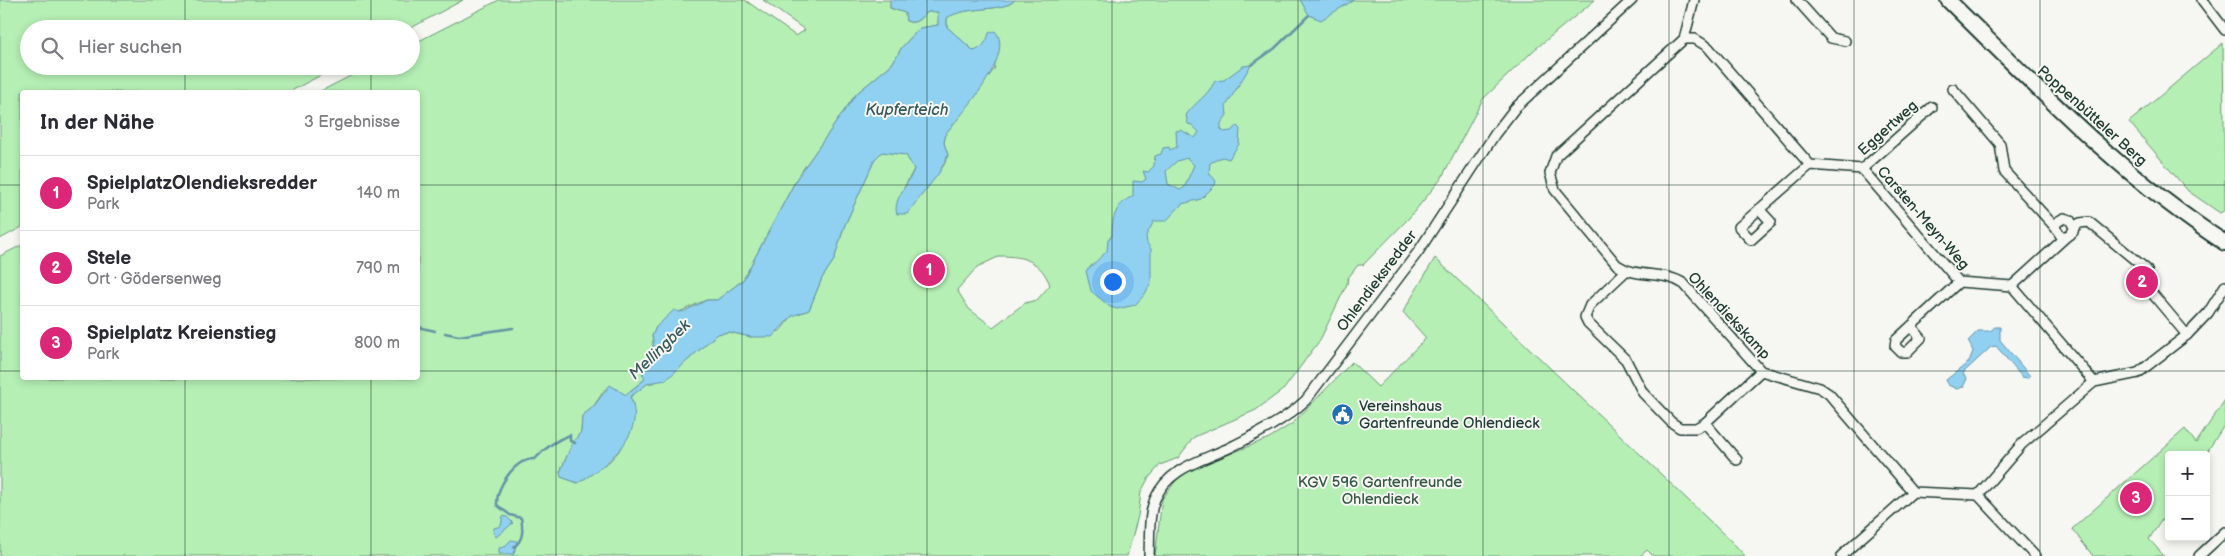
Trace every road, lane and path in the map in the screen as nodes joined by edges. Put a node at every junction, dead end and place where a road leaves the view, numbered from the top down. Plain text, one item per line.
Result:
1 (1632, 0) edge
2 (1694, 0) edge
3 (1797, 0) edge
4 (1948, 0) edge
5 (2202, 0) edge
6 (2225, 30) edge
7 (1684, 39) junction
8 (1845, 41) dead end
9 (1953, 89) dead end
10 (1932, 107) dead end
11 (1810, 165) junction
12 (1862, 169) junction
13 (1759, 209) dead end
14 (2055, 227) junction
15 (2074, 227) junction
16 (2067, 236) junction
17 (2225, 243) edge
18 (1626, 271) junction
19 (1959, 282) junction
20 (2012, 286) junction
21 (2225, 286) edge
22 (1911, 326) dead end
23 (2187, 335) junction
24 (1761, 371) junction
25 (2094, 382) junction
26 (1705, 423) junction
27 (1736, 460) dead end
28 (1913, 492) junction
29 (1978, 495) junction
30 (2225, 532) edge
31 (1149, 556) edge
32 (1841, 556) edge
33 (2035, 556) edge
34 (2199, 556) edge

1 - 31 street, Ohlendieksredder
2 - 7 street
3 - 8 street
4 - 17 main road, Poppenbütteler Berg
5 - 6 street
7 - 11 street
7 - 18 street
9 - 14 street
10 - 12 street, Eggertweg
11 - 12 street, Carsten-Meyn-Weg
11 - 13 street
12 - 19 street, Carsten-Meyn-Weg
14 - 15 street
14 - 16 street
15 - 16 street
15 - 23 street
16 - 20 street
18 - 24 street, Ohlendiekskamp
18 - 26 street
19 - 20 street, Carsten-Meyn-Weg
19 - 22 street
20 - 25 street
21 - 23 street
23 - 25 street
24 - 26 street
24 - 28 street, Ohlendiekskamp
25 - 29 street
26 - 27 street
28 - 29 street
28 - 32 street
29 - 33 street
30 - 34 street

